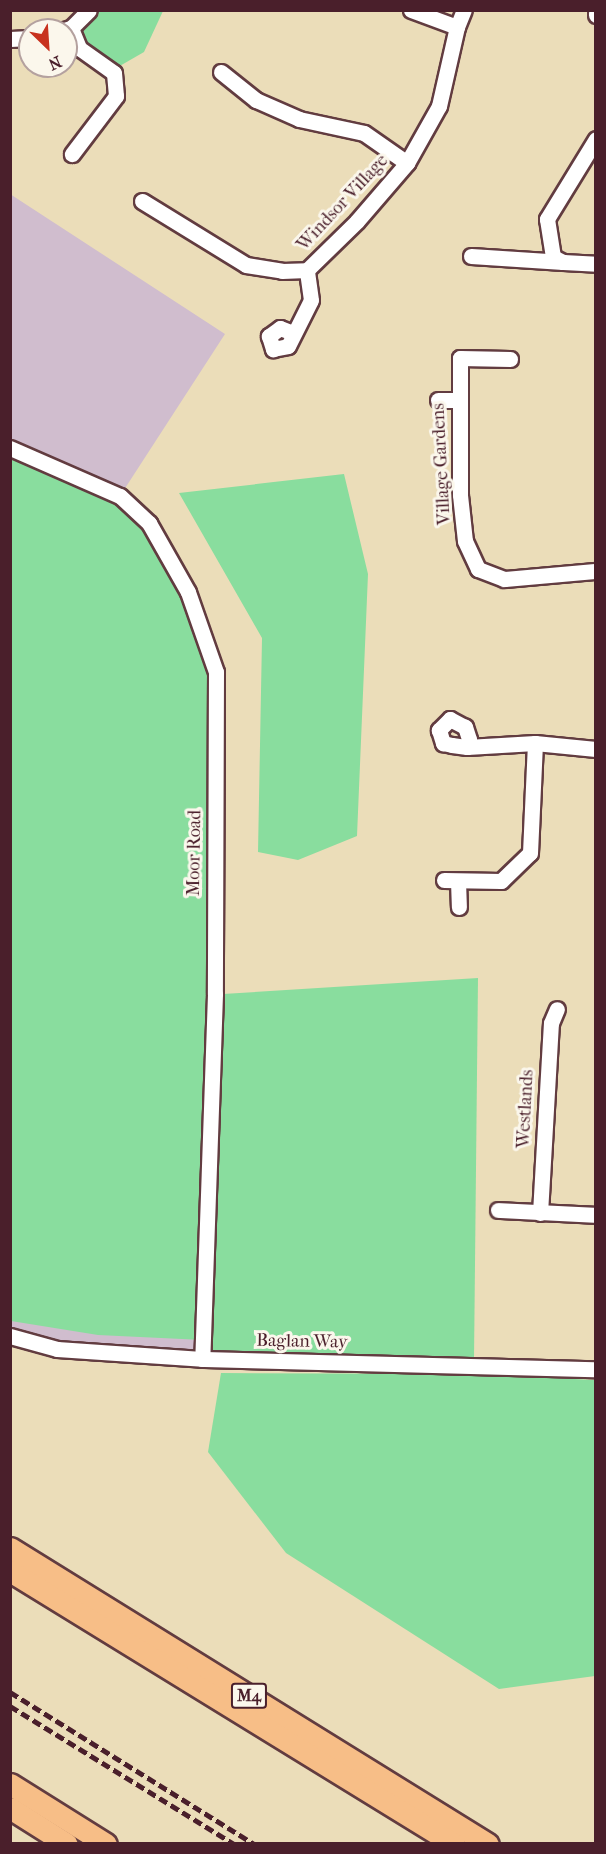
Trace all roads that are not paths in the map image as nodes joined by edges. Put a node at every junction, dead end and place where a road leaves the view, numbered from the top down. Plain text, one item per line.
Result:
1 (411, 10) edge
2 (464, 10) edge
3 (457, 27) junction
4 (78, 45) edge
5 (221, 72) dead end
6 (596, 139) edge
7 (72, 154) dead end
8 (407, 163) junction
9 (142, 201) dead end
10 (471, 256) dead end
11 (563, 262) junction
12 (596, 264) edge
13 (307, 270) junction
14 (293, 333) dead end
15 (510, 359) dead end
16 (438, 400) dead end
17 (458, 400) junction
18 (10, 448) edge
19 (596, 571) edge
20 (535, 743) junction
21 (466, 747) dead end
22 (596, 749) edge
23 (459, 907) dead end
24 (557, 1009) dead end
25 (498, 1210) dead end
26 (540, 1213) junction
27 (596, 1215) edge
28 (10, 1336) edge
29 (202, 1359) junction
30 (596, 1369) edge
31 (10, 1548) edge
32 (10, 1570) edge
33 (10, 1784) edge
34 (10, 1808) edge
35 (67, 1844) edge
36 (106, 1844) edge
37 (454, 1844) edge
38 (488, 1844) edge

1 - 3 street
2 - 3 street, Windsor Village
3 - 8 street, Windsor Village
4 - 7 street
5 - 8 street, Windsor Village
6 - 11 street
8 - 13 street, Windsor Village
9 - 13 street, Windsor Village
10 - 11 street
11 - 12 street
13 - 14 street, Windsor Village
15 - 17 street, Village Gardens
16 - 17 street
17 - 19 street, Village Gardens
18 - 29 street, Moor Road
20 - 21 street
20 - 22 street
20 - 23 street
24 - 26 street, Westlands
25 - 26 street
26 - 27 street
28 - 29 street, Baglan Way
29 - 30 street, Baglan Way
31 - 38 highway, M4
32 - 37 highway, M4
33 - 36 highway
34 - 35 highway

